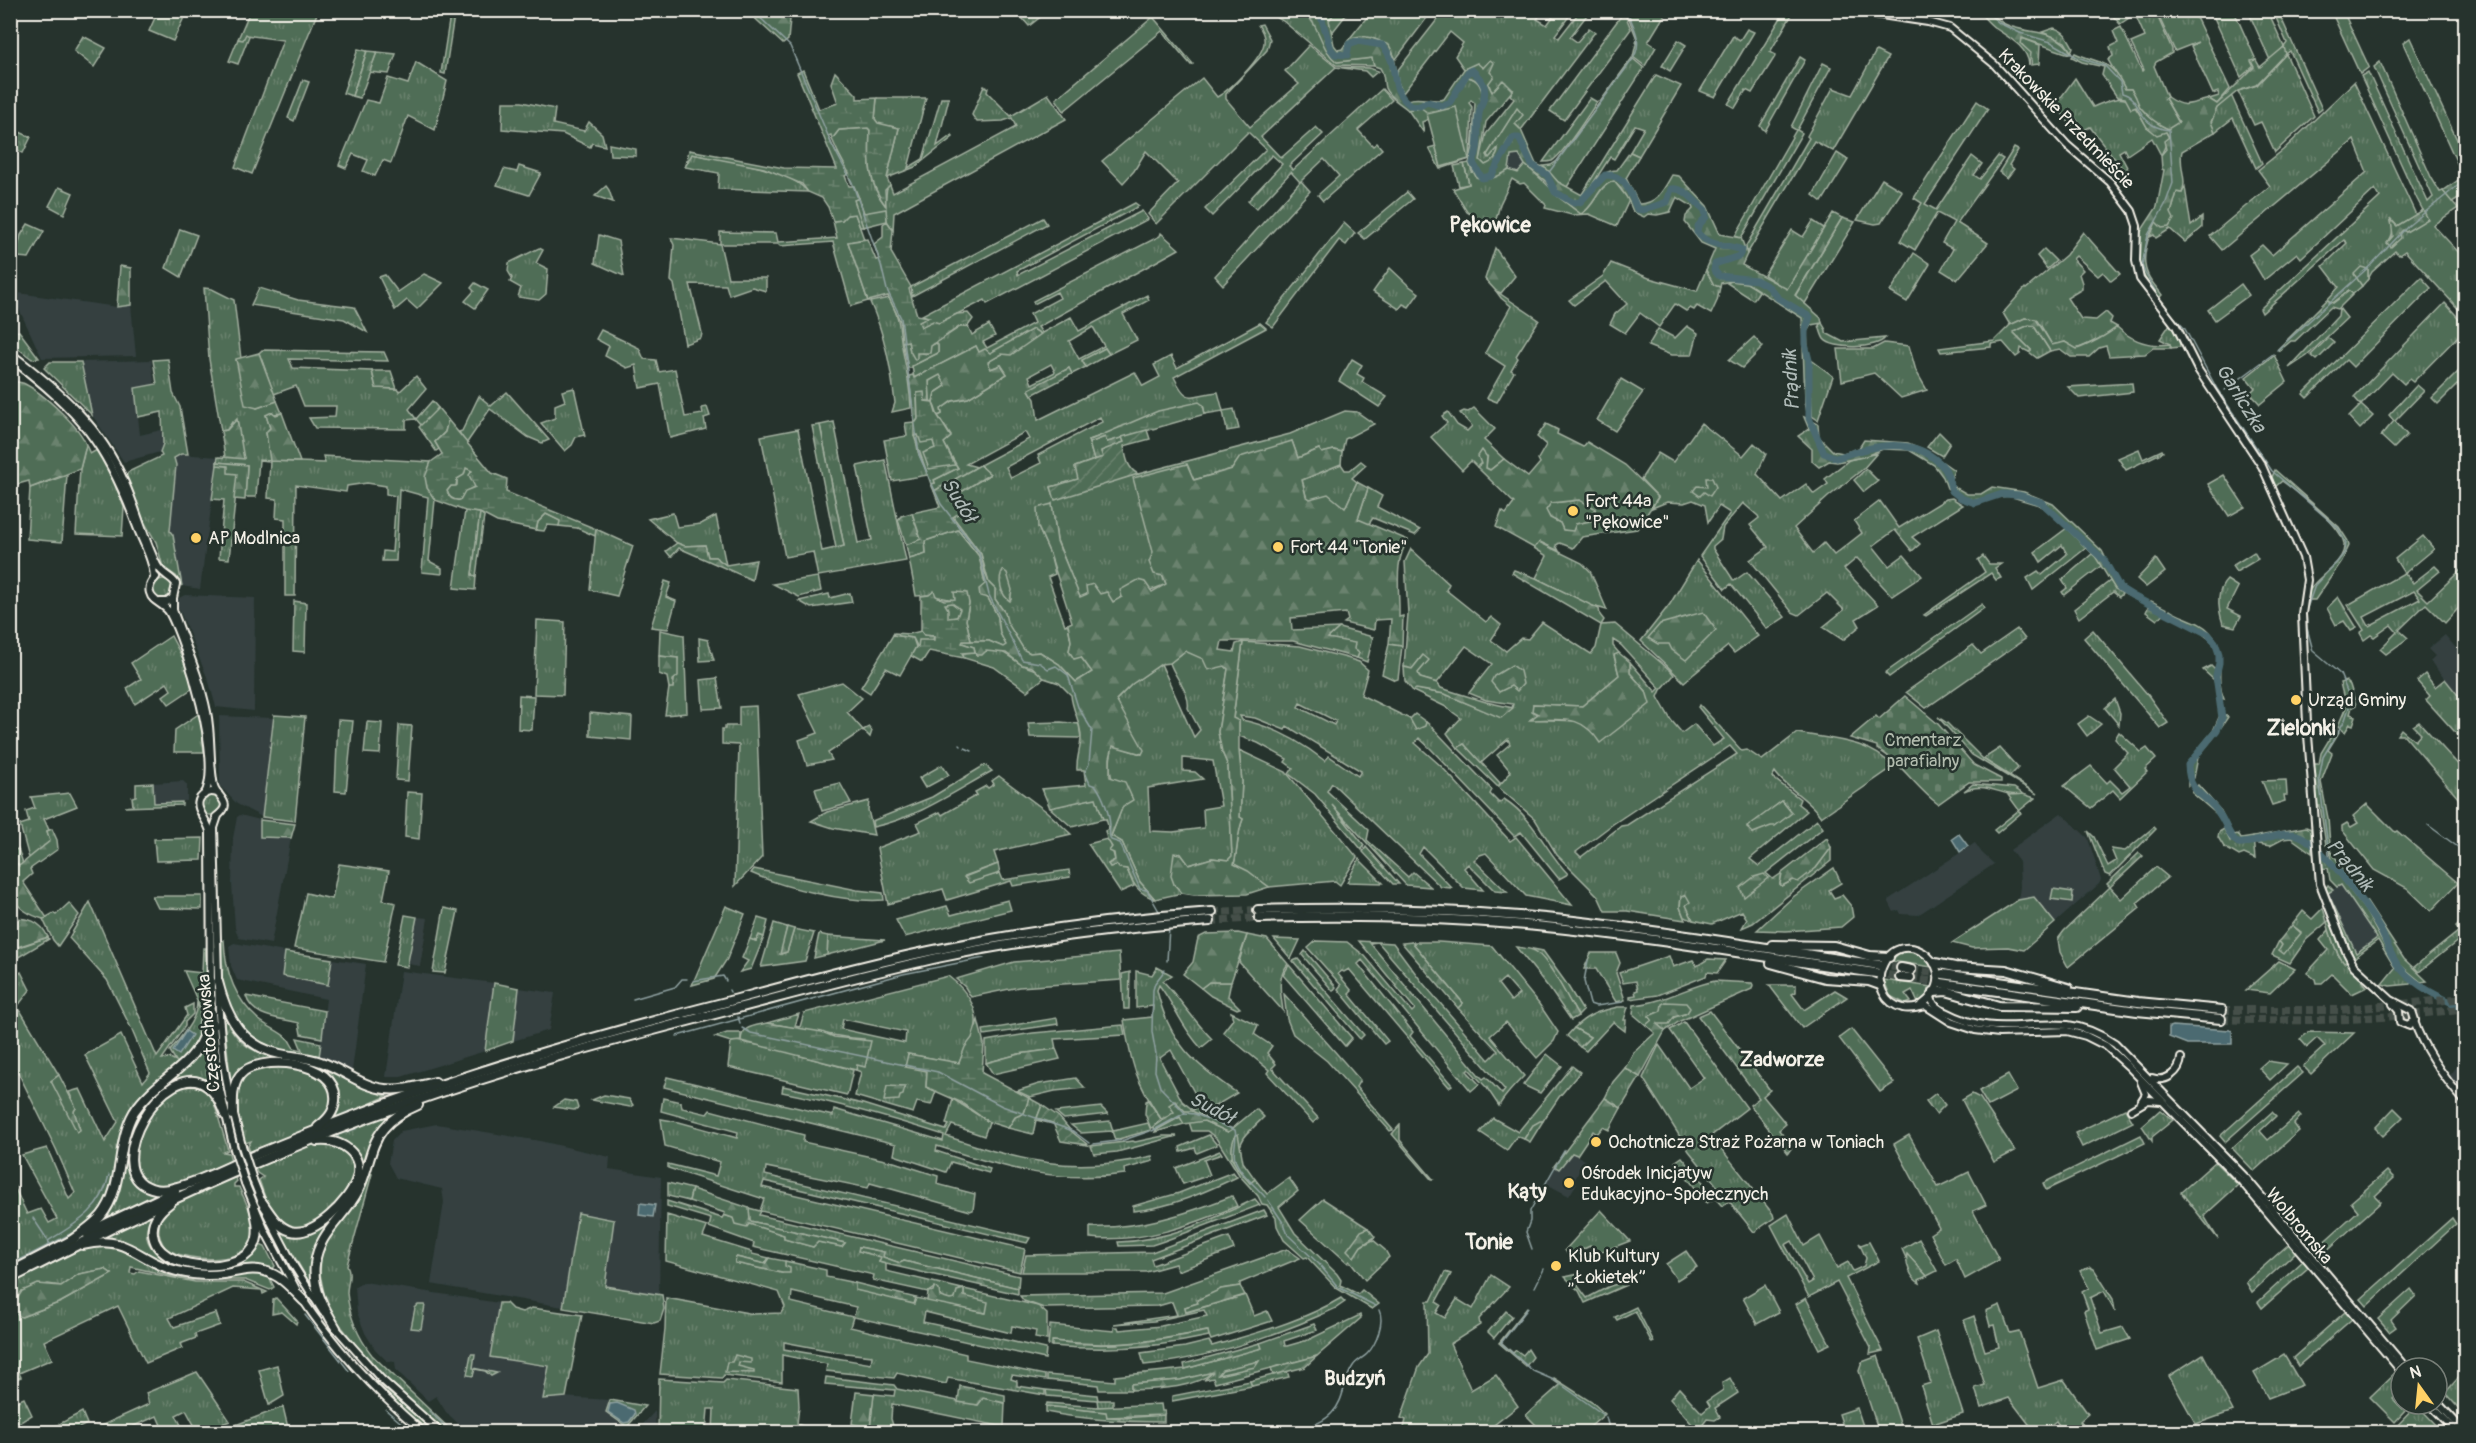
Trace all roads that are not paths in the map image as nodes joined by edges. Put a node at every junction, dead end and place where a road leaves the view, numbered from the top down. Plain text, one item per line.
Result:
1 (1848, 10) edge
2 (10, 353) edge
3 (10, 358) edge
4 (167, 576) junction
5 (154, 579) junction
6 (173, 598) junction
7 (160, 602) junction
8 (218, 793) junction
9 (204, 795) junction
10 (218, 816) junction
11 (204, 817) junction
12 (1212, 912) tunnel mouth
13 (1210, 921) tunnel mouth
14 (1112, 925) junction
15 (1632, 934) junction
16 (1734, 944) junction
17 (1743, 954) junction
18 (1889, 957) junction
19 (1935, 963) junction
20 (1880, 965) tunnel mouth
21 (1876, 973) tunnel mouth
22 (1900, 973) tunnel mouth
23 (1910, 974) tunnel mouth
24 (218, 982) junction
25 (1880, 985) junction
26 (1933, 994) junction
27 (2095, 996) junction
28 (211, 999) junction
29 (2391, 1000) junction
30 (1920, 1006) junction
31 (2116, 1008) junction
32 (2406, 1009) junction
33 (2222, 1010) tunnel mouth
34 (2399, 1013) junction
35 (2221, 1019) tunnel mouth
36 (2414, 1021) junction
37 (2408, 1025) junction
38 (2420, 1038) junction
39 (2104, 1041) junction
40 (2113, 1047) junction
41 (2181, 1058) dead end
42 (2136, 1074) junction
43 (2147, 1075) junction
44 (2169, 1077) junction
45 (457, 1082) junction
46 (2141, 1103) junction
47 (2466, 1103) edge
48 (2167, 1105) junction
49 (2178, 1107) junction
50 (2131, 1110) dead end
51 (229, 1115) junction
52 (298, 1141) junction
53 (201, 1178) junction
54 (190, 1191) junction
55 (262, 1202) junction
56 (254, 1208) junction
57 (70, 1245) junction
58 (10, 1272) edge
59 (10, 1279) edge
60 (304, 1301) junction
61 (336, 1328) junction
62 (2396, 1356) edge
63 (2389, 1357) edge
64 (2449, 1415) edge
65 (2442, 1416) edge
66 (423, 1432) edge
67 (440, 1432) edge
68 (2457, 1432) edge
69 (2465, 1432) edge

1 - 29 main road, Krakowskie Przedmieście
2 - 4 main road
3 - 5 main road
4 - 5 main road
4 - 6 main road
5 - 7 main road
6 - 7 main road
6 - 8 main road
7 - 9 main road
8 - 9 main road
8 - 10 main road
9 - 11 main road
10 - 11 main road
10 - 24 main road, Częstochowska
11 - 28 main road, Częstochowska
12 - 14 highway
13 - 14 highway
14 - 45 highway
15 - 15 highway
15 - 16 highway
15 - 17 highway
16 - 18 highway
16 - 20 highway
17 - 21 highway
17 - 25 highway
18 - 19 main road
18 - 25 main road
19 - 26 main road
19 - 27 highway
22 - 23 highway
24 - 45 highway
24 - 51 main road, Częstochowska
25 - 30 main road
26 - 30 main road
26 - 31 highway
26 - 39 main road
27 - 31 highway
27 - 33 highway
28 - 51 main road, Częstochowska
28 - 57 highway
29 - 32 main road
29 - 34 main road
30 - 39 main road
31 - 35 highway
32 - 34 main road
32 - 36 main road
34 - 37 main road
36 - 37 main road
36 - 38 main road
37 - 38 main road
38 - 47 main road
39 - 40 main road
40 - 42 main road, Wolbromska
40 - 43 main road, Wolbromska
41 - 44 main road
42 - 46 main road
42 - 48 main road, Wolbromska
43 - 44 main road
43 - 49 main road, Wolbromska
44 - 49 main road
45 - 52 highway
45 - 61 highway
46 - 48 main road
46 - 50 main road
48 - 63 main road, Wolbromska
49 - 62 main road, Wolbromska
51 - 52 highway
51 - 53 highway
51 - 55 main road, Częstochowska, bridge
51 - 56 main road, Częstochowska, bridge
52 - 53 highway
52 - 54 highway
52 - 55 highway
53 - 57 highway
54 - 56 highway
54 - 57 highway
55 - 61 main road, Częstochowska
56 - 60 main road, Częstochowska
57 - 58 highway
57 - 59 highway
57 - 60 highway
60 - 66 main road, Częstochowska
61 - 67 main road, Częstochowska
64 - 69 main road
65 - 68 main road

